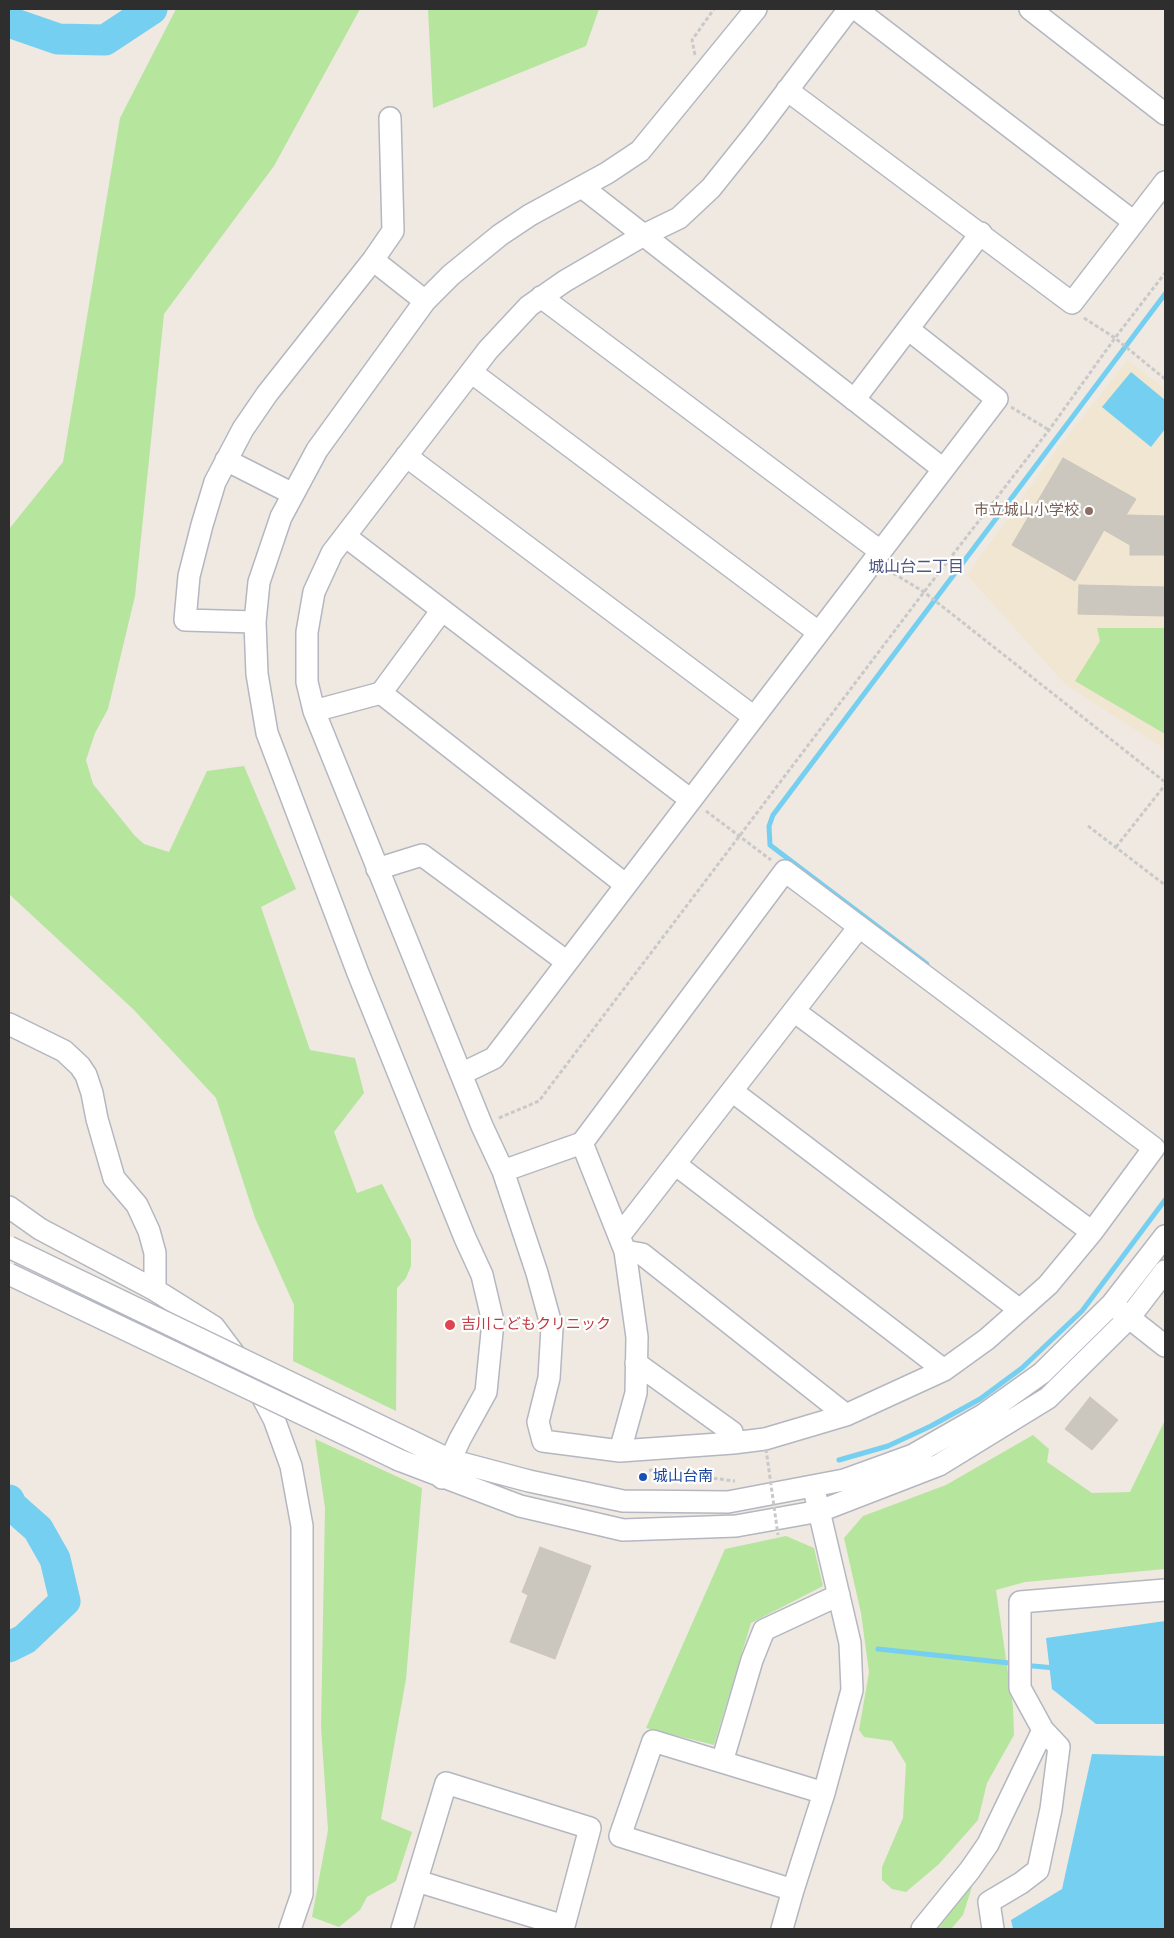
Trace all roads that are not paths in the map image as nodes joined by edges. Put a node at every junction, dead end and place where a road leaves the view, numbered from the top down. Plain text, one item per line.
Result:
1 (756, 9) edge
2 (849, 9) edge
3 (856, 9) edge
4 (1030, 9) edge
5 (788, 90) junction
6 (1165, 114) edge
7 (390, 118) dead end
8 (1165, 182) edge
9 (582, 187) junction
10 (1134, 222) junction
11 (981, 233) junction
12 (644, 235) junction
13 (372, 260) junction
14 (541, 297) junction
15 (425, 301) junction
16 (908, 329) junction
17 (470, 372) junction
18 (854, 400) junction
19 (406, 456) junction
20 (226, 460) junction
21 (943, 469) junction
22 (293, 494) junction
23 (345, 536) junction
24 (877, 556) junction
25 (442, 610) junction
26 (255, 622) junction
27 (818, 632) junction
28 (381, 693) junction
29 (314, 711) junction
30 (754, 718) junction
31 (691, 800) junction
32 (377, 869) junction
33 (626, 885) junction
34 (859, 927) junction
35 (567, 962) junction
36 (794, 1011) junction
37 (9, 1024) edge
38 (462, 1074) junction
39 (732, 1091) junction
40 (582, 1143) junction
41 (675, 1164) junction
42 (503, 1171) junction
43 (9, 1207) edge
44 (1092, 1232) junction
45 (1165, 1236) edge
46 (622, 1243) junction
47 (9, 1247) edge
48 (1165, 1271) edge
49 (9, 1274) edge
50 (155, 1290) junction
51 (1112, 1304) junction
52 (1020, 1310) junction
53 (1129, 1318) junction
54 (1165, 1346) edge
55 (636, 1363) junction
56 (944, 1370) junction
57 (846, 1416) junction
58 (733, 1443) junction
59 (620, 1451) junction
60 (446, 1469) junction
61 (813, 1486) junction
62 (820, 1510) junction
63 (1165, 1590) edge
64 (839, 1595) junction
65 (1044, 1730) junction
66 (722, 1762) junction
67 (824, 1793) junction
68 (417, 1880) junction
69 (793, 1890) junction
70 (290, 1929) edge
71 (402, 1929) edge
72 (782, 1929) edge
73 (922, 1929) edge
74 (993, 1929) edge

1 - 9 street
2 - 5 street
3 - 10 street
4 - 6 street
5 - 11 street
5 - 12 street
7 - 13 street
8 - 10 street
9 - 12 street
9 - 15 street
10 - 11 street
11 - 16 street
12 - 14 street
12 - 18 street
13 - 15 street
13 - 20 street
14 - 17 street
14 - 24 street
15 - 22 street
16 - 18 street
16 - 21 street
17 - 19 street
17 - 27 street
18 - 21 street
19 - 23 street
19 - 30 street
20 - 22 street
20 - 26 street
21 - 24 street
22 - 26 street
23 - 25 street
23 - 29 street
24 - 27 street
25 - 28 street
25 - 31 street
26 - 60 street
27 - 30 street
28 - 29 street
28 - 33 street
29 - 32 street
30 - 31 street
31 - 33 street
32 - 35 street
32 - 38 street
33 - 35 street
34 - 36 street
34 - 40 street
34 - 44 street
35 - 38 street
36 - 39 street
36 - 44 street
37 - 50 street
38 - 42 street
39 - 41 street
39 - 52 street
40 - 42 street
40 - 46 street
41 - 46 street
41 - 56 street
42 - 59 street
43 - 50 street
44 - 52 street
45 - 51 street
46 - 55 street
46 - 57 street
47 - 60 street, bridge
48 - 53 street
49 - 60 street, bridge
50 - 70 street
51 - 53 street
51 - 61 street
52 - 56 street
53 - 54 street
53 - 62 street
55 - 58 street
55 - 59 street
56 - 57 street
57 - 58 street
58 - 59 street
60 - 61 street
60 - 62 street
61 - 62 street
62 - 64 street
63 - 65 street
64 - 66 street
64 - 67 street
65 - 73 street
65 - 74 street
66 - 67 street
66 - 69 street
67 - 69 street
68 - 68 street
68 - 71 street
69 - 72 street

